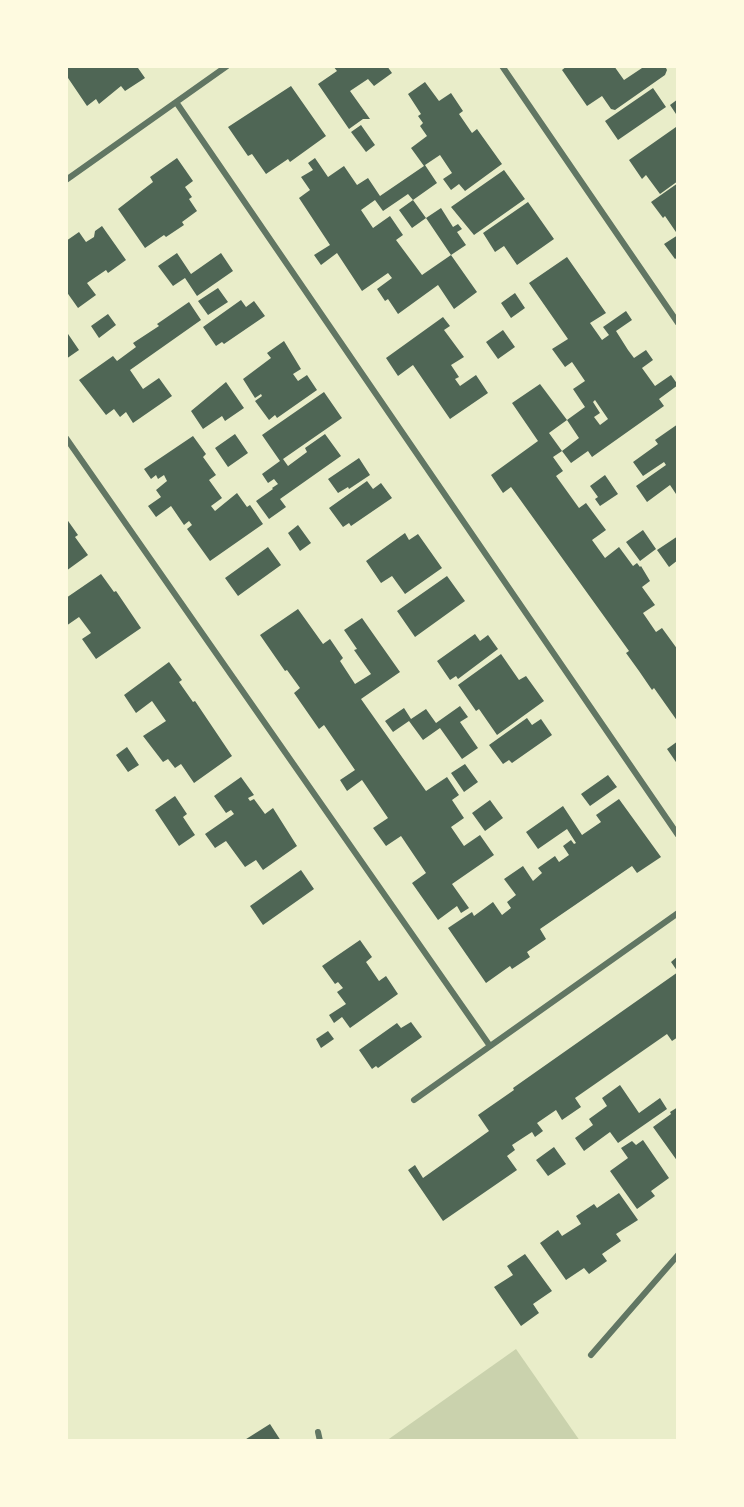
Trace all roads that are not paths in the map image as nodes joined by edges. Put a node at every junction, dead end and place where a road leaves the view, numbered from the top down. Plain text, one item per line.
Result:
1 (227, 66) edge
2 (502, 66) edge
3 (176, 102) junction
4 (66, 180) edge
5 (678, 322) edge
6 (66, 438) edge
7 (678, 836) edge
8 (678, 913) edge
9 (490, 1046) junction
10 (414, 1100) dead end
11 (678, 1255) edge
12 (591, 1355) dead end
13 (318, 1432) dead end
14 (320, 1441) edge

1 - 3 street
2 - 5 street
3 - 4 street
3 - 7 street
6 - 9 street
8 - 9 street
9 - 10 street
11 - 12 street
13 - 14 street

